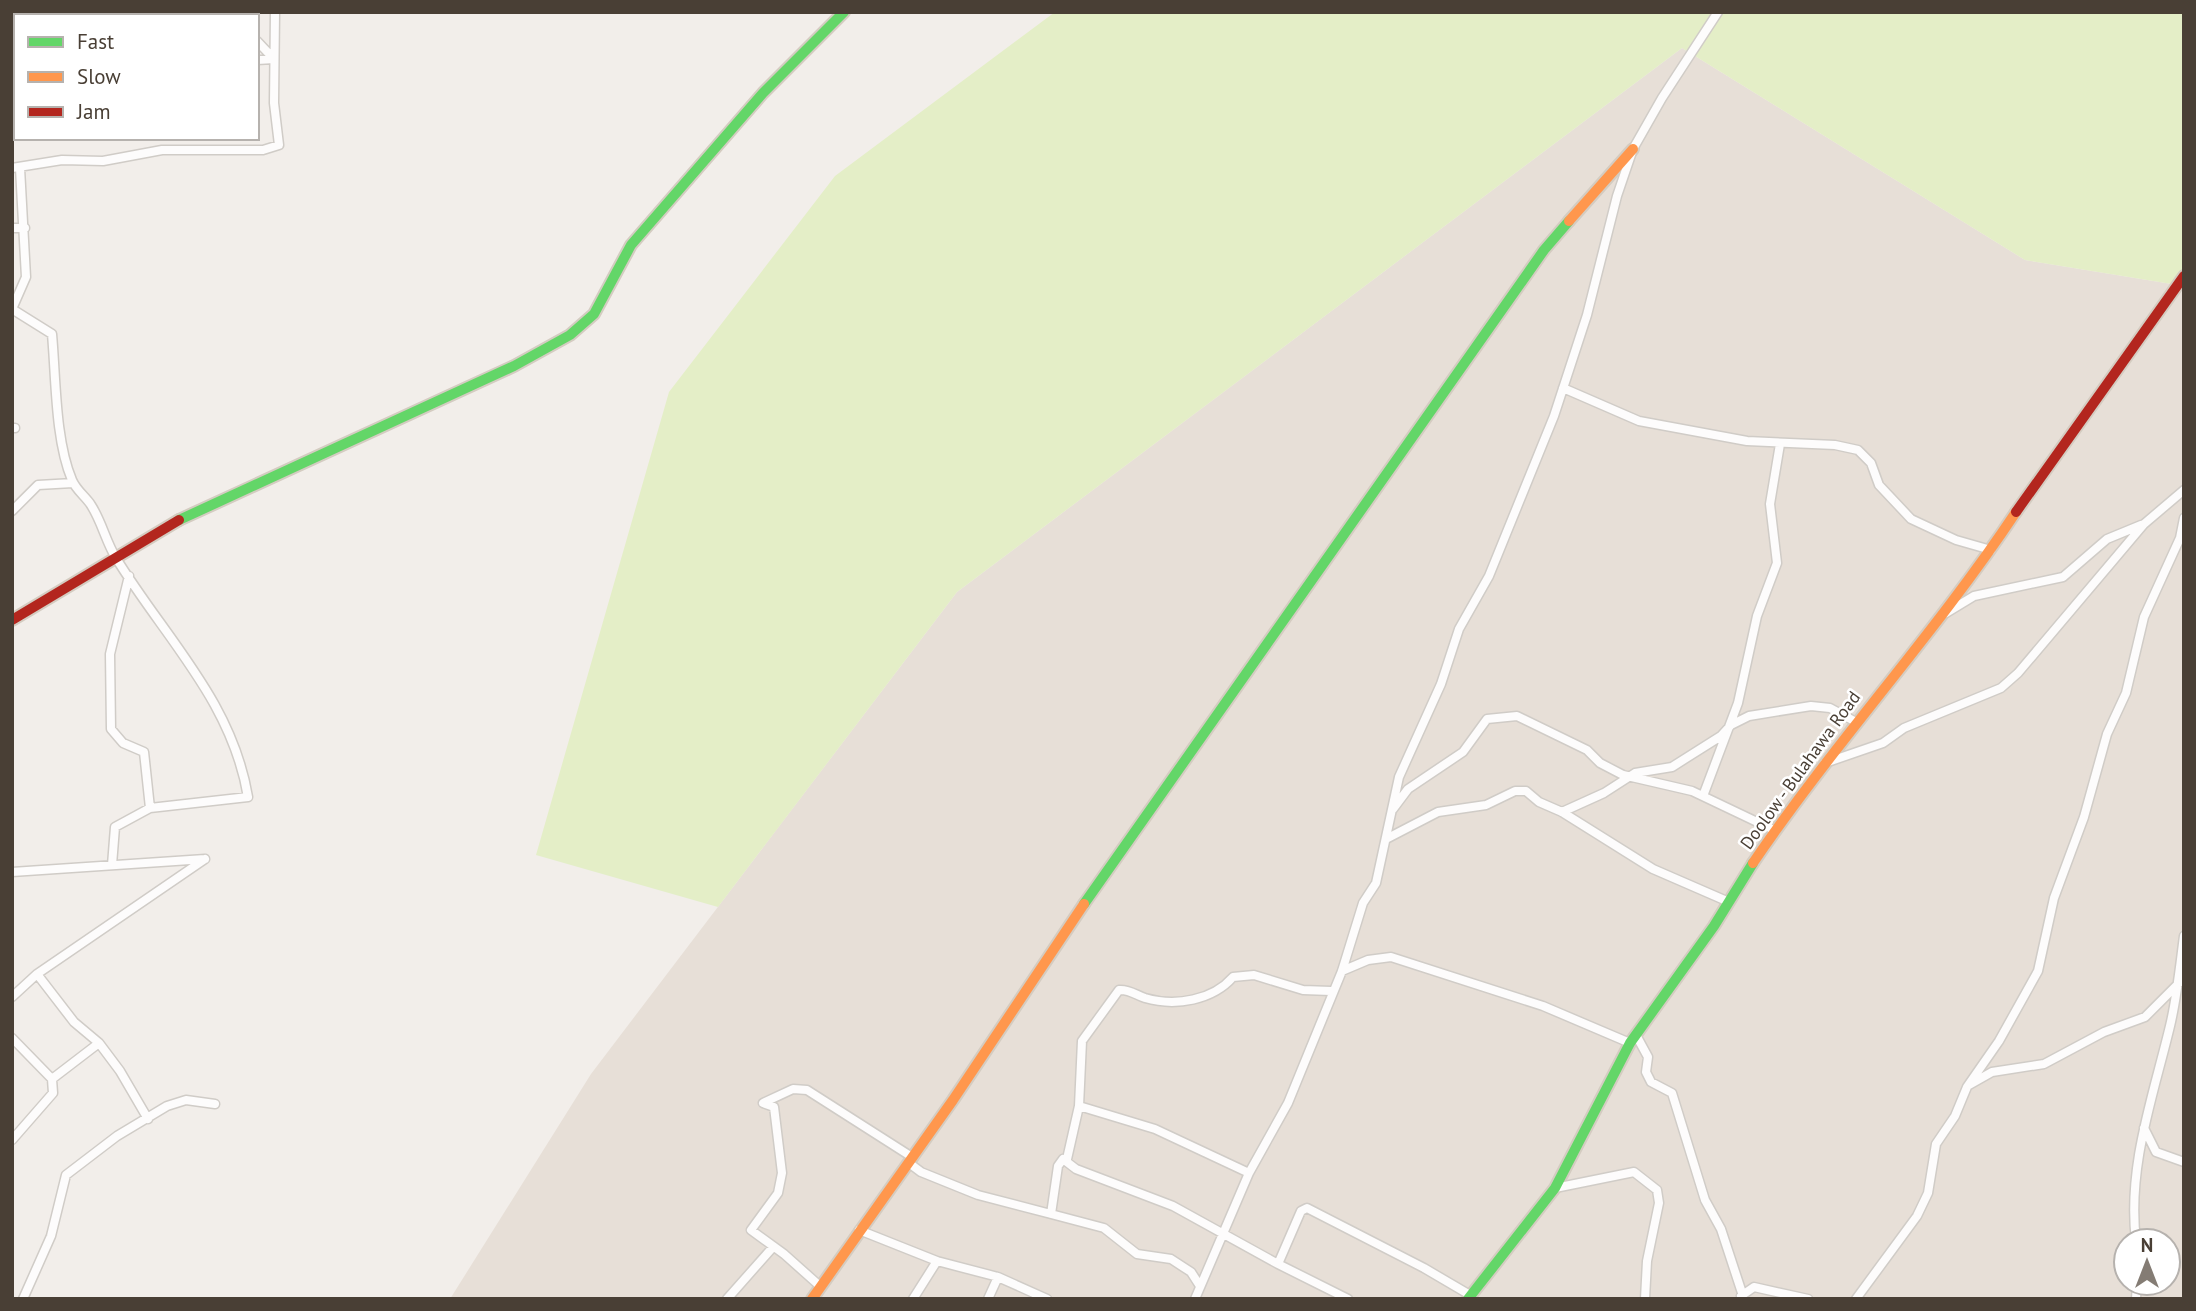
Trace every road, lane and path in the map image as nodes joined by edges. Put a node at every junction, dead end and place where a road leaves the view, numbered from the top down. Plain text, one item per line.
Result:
1 (275, 12) edge
2 (844, 12) edge
3 (1718, 12) edge
4 (12, 31) edge
5 (259, 43) edge
6 (274, 59) junction
7 (259, 60) edge
8 (14, 72) edge
9 (1633, 149) junction
10 (16, 168) edge
11 (12, 228) edge
12 (25, 228) junction
13 (2184, 276) edge
14 (12, 309) edge
15 (1563, 388) junction
16 (1780, 444) junction
17 (73, 483) junction
18 (2184, 490) edge
19 (12, 511) edge
20 (2184, 518) edge
21 (2144, 524) junction
22 (1991, 550) junction
23 (115, 556) junction
24 (129, 576) junction
25 (1940, 617) junction
26 (12, 620) edge
27 (1856, 722) junction
28 (1731, 725) junction
29 (1825, 763) junction
30 (1627, 776) junction
31 (1703, 796) junction
32 (150, 808) junction
33 (1391, 811) junction
34 (1562, 812) junction
35 (1776, 831) junction
36 (1386, 839) junction
37 (111, 864) junction
38 (12, 872) edge
39 (1728, 902) junction
40 (2184, 936) edge
41 (1342, 971) junction
42 (37, 974) junction
43 (2184, 978) edge
44 (2177, 985) junction
45 (1331, 990) junction
46 (12, 997) edge
47 (12, 1038) edge
48 (1633, 1039) junction
49 (99, 1043) junction
50 (52, 1080) junction
51 (1967, 1087) junction
52 (215, 1104) dead end
53 (1079, 1106) junction
54 (148, 1119) junction
55 (2144, 1126) junction
56 (12, 1140) edge
57 (1067, 1159) junction
58 (910, 1160) junction
59 (2184, 1162) edge
60 (1249, 1173) junction
61 (1555, 1188) junction
62 (1051, 1214) junction
63 (2134, 1227) edge
64 (859, 1230) junction
65 (1224, 1232) junction
66 (773, 1247) junction
67 (937, 1261) junction
68 (1278, 1264) junction
69 (998, 1277) junction
70 (1200, 1286) junction
71 (821, 1287) junction
72 (1469, 1297) edge
73 (1742, 1297) edge
74 (23, 1299) edge
75 (727, 1299) edge
76 (813, 1299) edge
77 (913, 1299) edge
78 (988, 1299) edge
79 (1047, 1299) edge
80 (1195, 1299) edge
81 (1348, 1299) edge
82 (1645, 1299) edge
83 (1808, 1299) edge
84 (1856, 1299) edge

1 - 6 street
2 - 23 street
3 - 9 street
4 - 8 street
5 - 6 street
6 - 7 street
6 - 10 street
9 - 15 street
9 - 58 street
10 - 12 street
11 - 12 street
12 - 14 street
13 - 22 street, Doolow - Bulahawa Road
14 - 17 street
15 - 16 street
15 - 33 street
16 - 22 street
16 - 28 street
17 - 19 street
17 - 23 street
18 - 21 street
20 - 51 street
21 - 25 street
21 - 29 street
22 - 25 street, Doolow - Bulahawa Road
23 - 24 street
23 - 26 street
24 - 32 street
24 - 32 street
25 - 27 street, Doolow - Bulahawa Road
27 - 28 street
27 - 29 street, Doolow - Bulahawa Road
28 - 30 street
28 - 31 street
29 - 35 street, Doolow - Bulahawa Road
30 - 31 street
30 - 33 street
30 - 34 street
31 - 35 street
32 - 37 street
33 - 36 street
34 - 36 street
34 - 39 street
35 - 39 street, Doolow - Bulahawa Road
36 - 41 street
37 - 38 street
37 - 42 street
39 - 48 street, Doolow - Bulahawa Road
40 - 44 street
41 - 45 street
41 - 48 street
42 - 46 street
42 - 49 street
43 - 44 street
44 - 51 street
44 - 55 street
45 - 53 street
45 - 60 street
47 - 50 street
48 - 61 street, Doolow - Bulahawa Road
48 - 73 street
49 - 50 street
49 - 54 street
50 - 56 street
51 - 84 street
52 - 54 street
53 - 57 street
53 - 60 street
54 - 74 street
55 - 59 street
55 - 63 street
57 - 62 street
57 - 65 street
58 - 62 street
58 - 64 street
58 - 66 street
60 - 65 street
61 - 72 street, Doolow - Bulahawa Road
61 - 82 street
62 - 70 street
64 - 67 street
64 - 71 street
65 - 68 street
65 - 70 street
66 - 71 street
66 - 75 street
67 - 69 street
67 - 77 street
68 - 72 street
68 - 81 street
69 - 78 street
69 - 79 street
70 - 80 street
71 - 76 street
73 - 83 street

